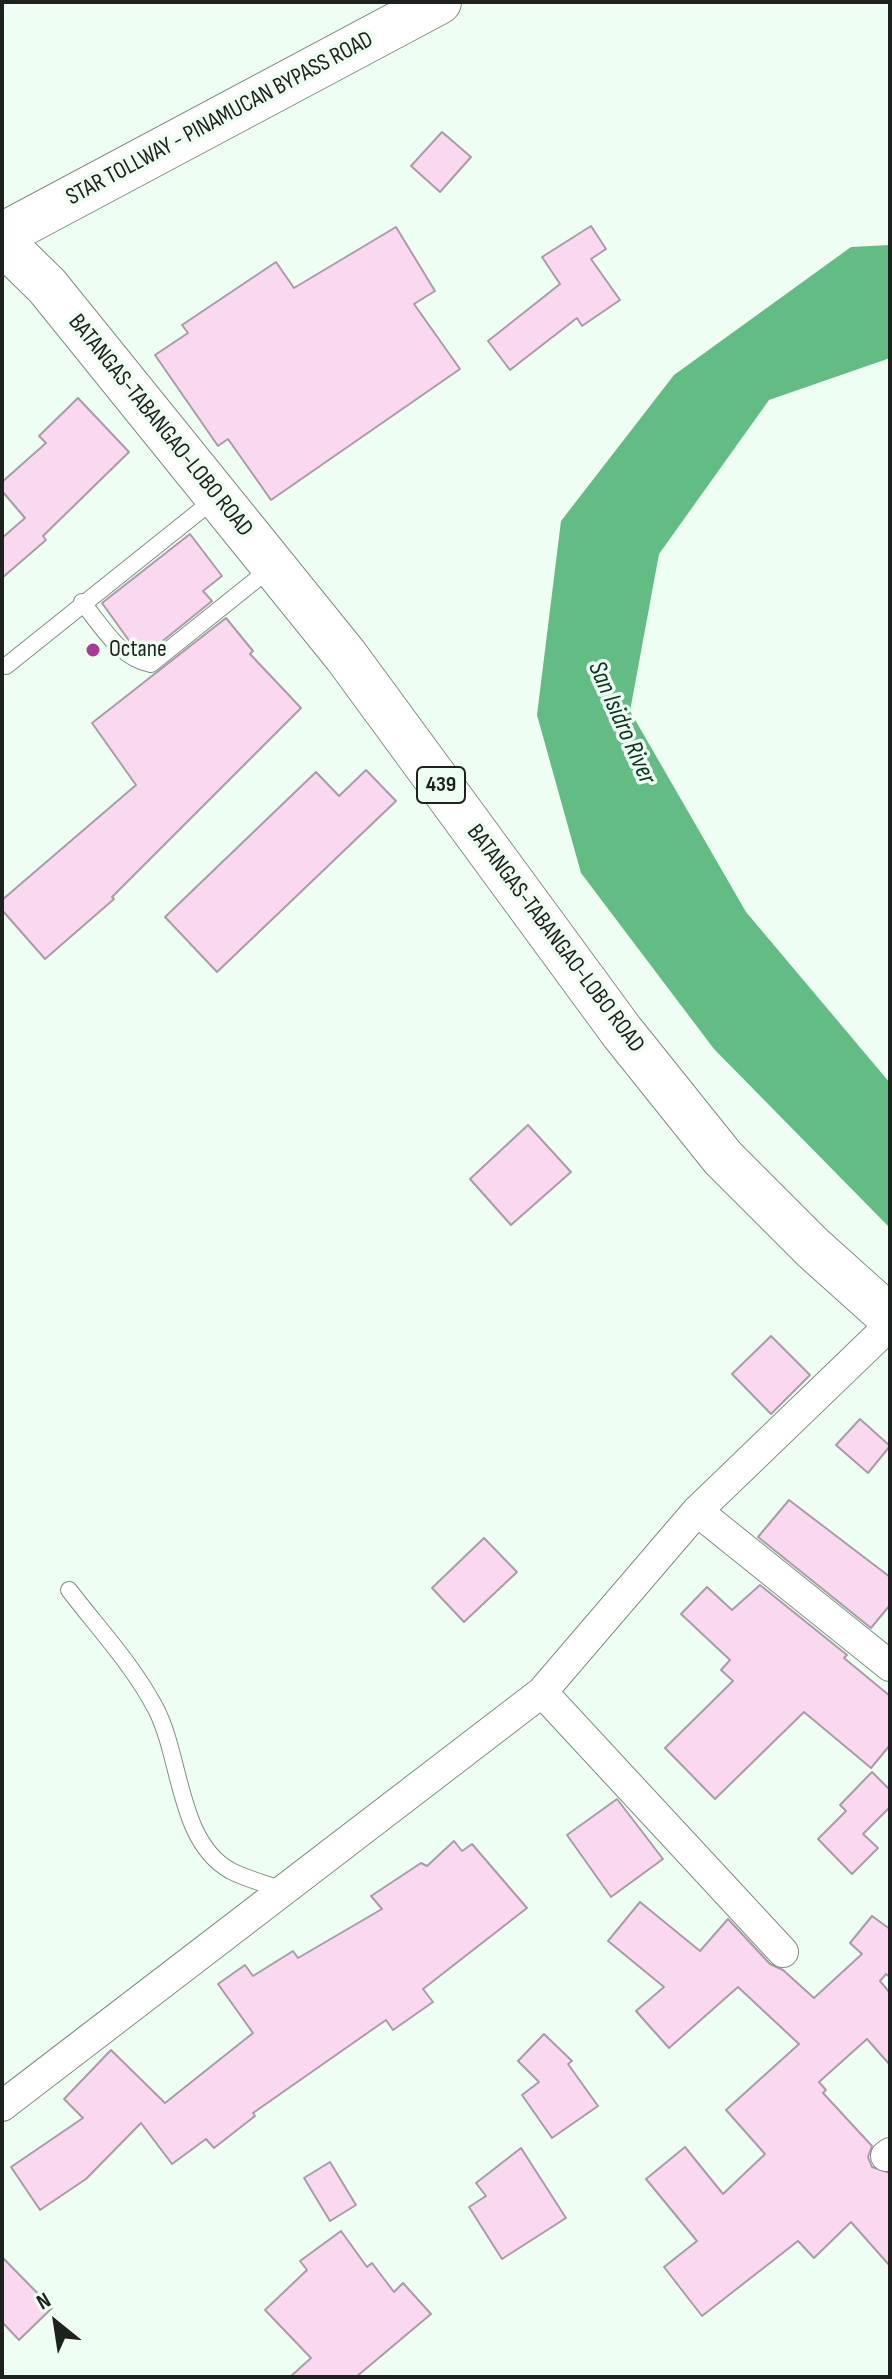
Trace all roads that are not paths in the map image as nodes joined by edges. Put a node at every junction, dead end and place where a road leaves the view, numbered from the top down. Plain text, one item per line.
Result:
1 (439, 2) edge
2 (2, 235) edge
3 (2, 242) edge
4 (218, 497) junction
5 (273, 566) junction
6 (82, 602) junction
7 (6, 666) dead end
8 (890, 1317) edge
9 (890, 1325) edge
10 (697, 1511) junction
11 (69, 1590) dead end
12 (890, 1666) edge
13 (542, 1692) junction
14 (283, 1890) junction
15 (783, 1952) dead end
16 (2, 2106) edge

1 - 2 main road, STAR TOLLWAY - PINAMUCAN BYPASS ROAD
3 - 4 main road, BATANGAS-TABANGAO-LOBO ROAD / 439
4 - 5 main road, BATANGAS-TABANGAO-LOBO ROAD / 439
4 - 6 lane
5 - 6 lane
5 - 8 main road, BATANGAS-TABANGAO-LOBO ROAD / 439
6 - 7 lane
9 - 10 street
10 - 12 street
10 - 13 street
11 - 14 lane
13 - 14 street
13 - 15 street
14 - 16 street

